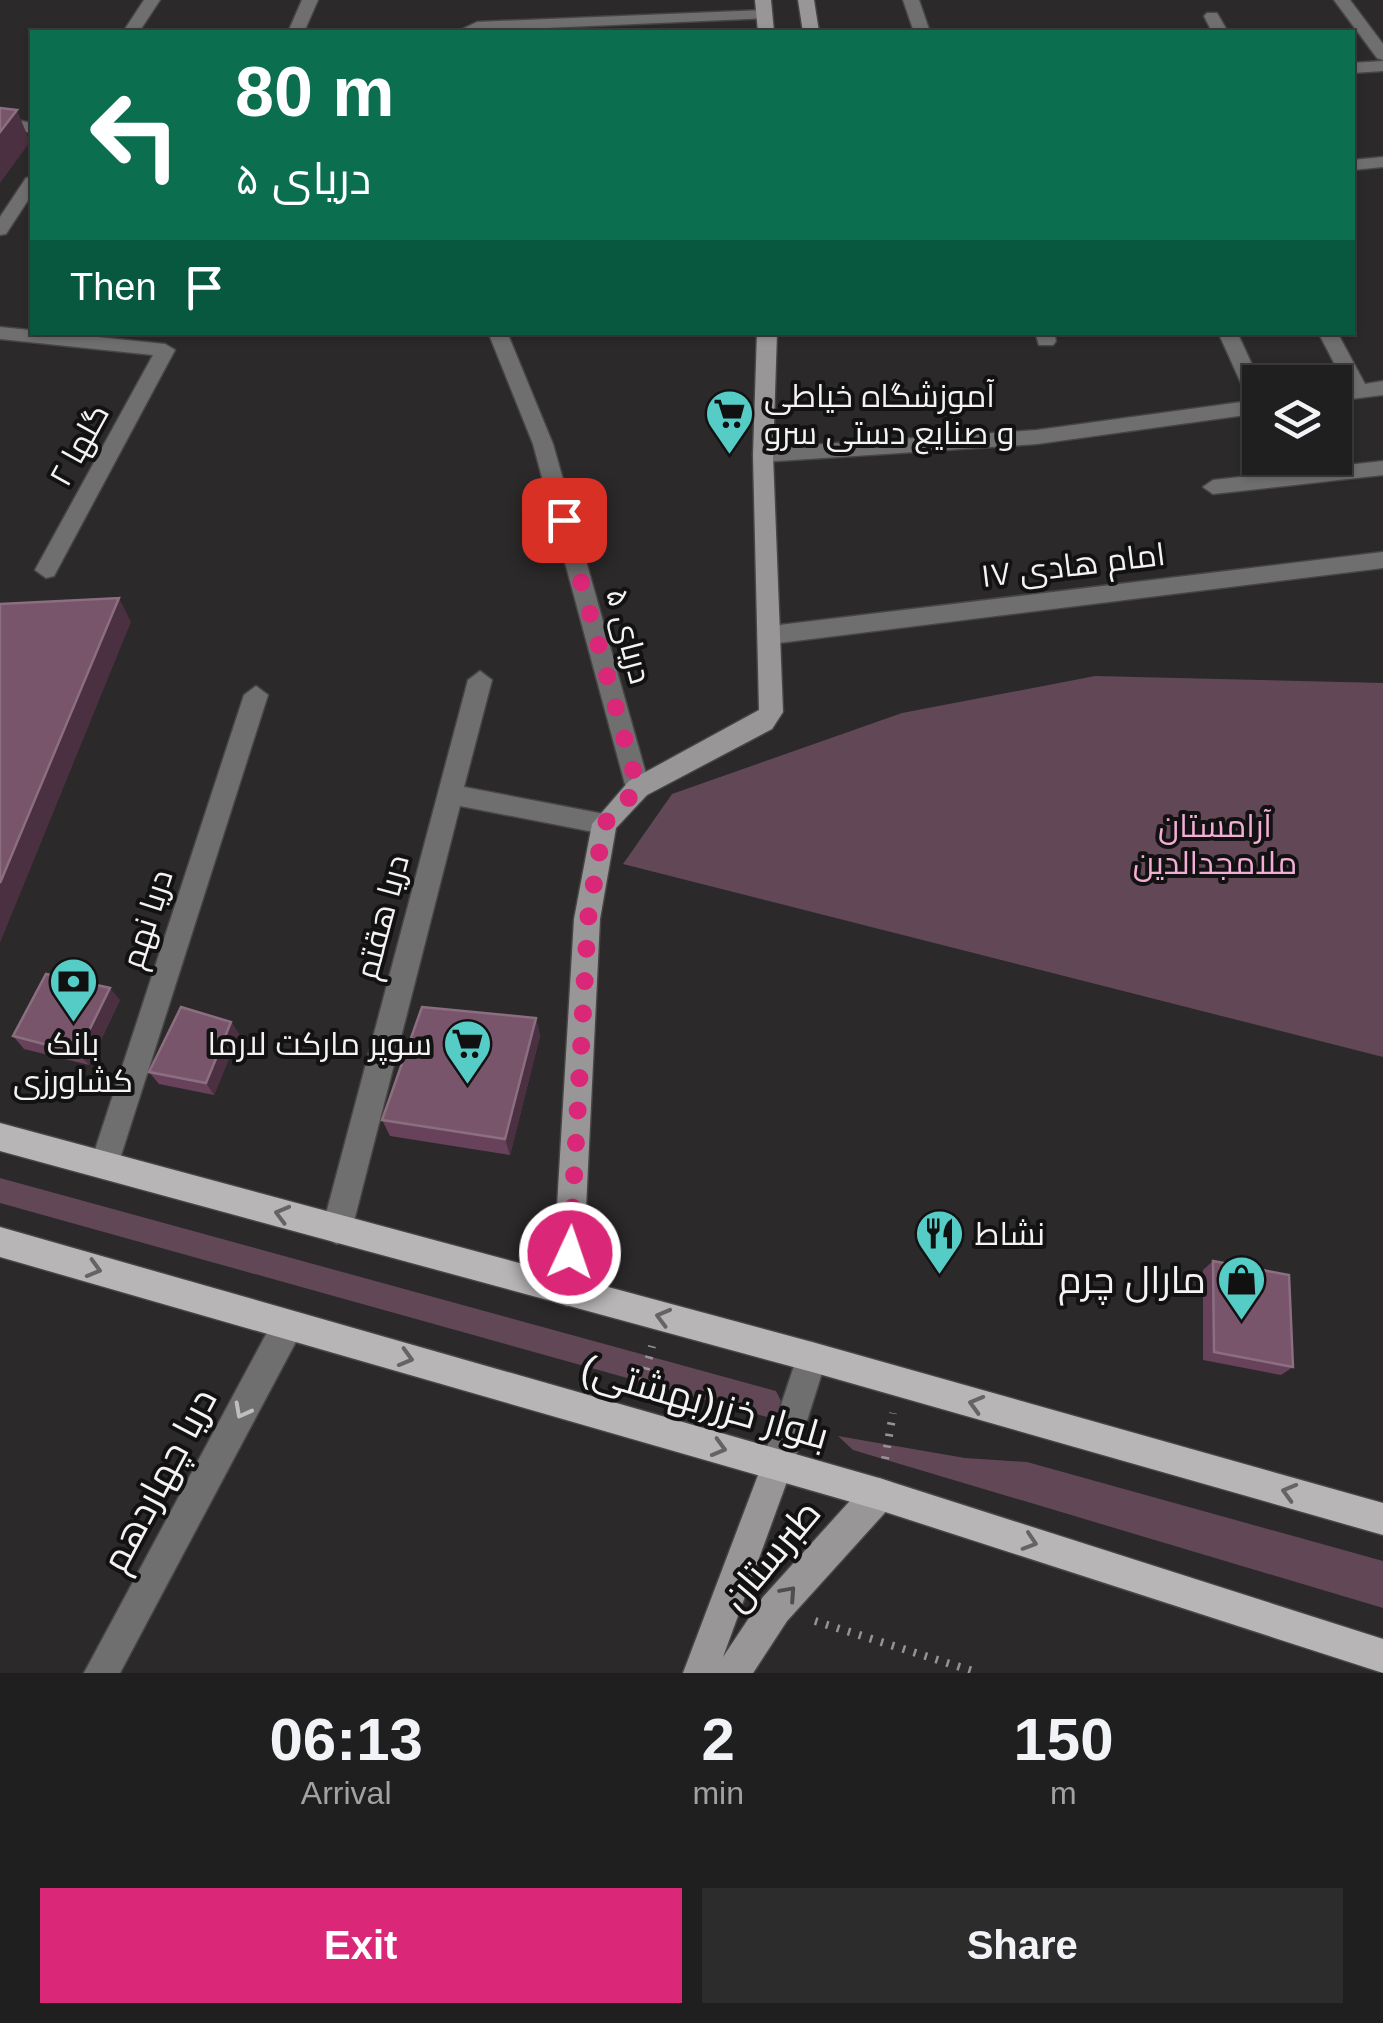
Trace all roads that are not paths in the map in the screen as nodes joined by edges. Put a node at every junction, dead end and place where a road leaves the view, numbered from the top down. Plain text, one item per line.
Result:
1 (152, 0) edge
2 (310, 0) edge
3 (806, 0) edge
4 (911, 0) edge
5 (1342, 0) edge
6 (764, 16) edge
7 (1212, 16) dead end
8 (612, 27) edge
9 (132, 30) edge
10 (297, 30) edge
11 (469, 30) edge
12 (811, 30) edge
13 (921, 30) edge
14 (1219, 30) edge
15 (1383, 55) edge
16 (1383, 66) edge
17 (1355, 68) edge
18 (0, 122) edge
19 (30, 128) edge
20 (1383, 162) edge
21 (1355, 166) edge
22 (30, 185) edge
23 (0, 230) edge
24 (0, 334) edge
25 (498, 335) edge
26 (767, 335) edge
27 (1228, 335) edge
28 (1329, 335) edge
29 (80, 337) edge
30 (1242, 365) edge
31 (1383, 388) edge
32 (1358, 390) junction
33 (1352, 391) edge
34 (1242, 408) edge
35 (763, 455) junction
36 (1383, 468) edge
37 (1213, 487) dead end
38 (1383, 560) edge
39 (46, 570) dead end
40 (771, 635) junction
41 (480, 680) dead end
42 (256, 694) dead end
43 (638, 788) junction
44 (450, 794) junction
45 (604, 824) junction
46 (0, 1137) edge
47 (104, 1165) junction
48 (337, 1228) junction
49 (0, 1242) edge
50 (568, 1290) junction
51 (288, 1324) junction
52 (812, 1357) junction
53 (777, 1464) junction
54 (878, 1494) junction
55 (1383, 1519) edge
56 (1383, 1656) edge
57 (101, 1673) edge
58 (700, 1673) edge
59 (733, 1673) edge

1 - 9 street
2 - 10 street
3 - 12 main road
4 - 13 street
5 - 15 street
6 - 8 street
7 - 14 street
8 - 11 street
16 - 17 street
18 - 19 street
20 - 21 street
22 - 23 street
24 - 29 street
25 - 43 street, دریای ۵
26 - 35 main road
27 - 30 street
28 - 32 street
29 - 39 street, گلها ۲
31 - 32 street
32 - 33 street
34 - 35 street
35 - 40 main road
36 - 37 street
38 - 40 street, امام هادی ۱۷
40 - 43 main road
41 - 44 street, دریا هقتم
42 - 47 street, دریا نهم
43 - 45 main road
44 - 45 street
44 - 48 street, دریا هقتم
45 - 50 main road
46 - 47 main road, بلوار خزر(بهشتی)
48 -> 47 main road, بلوار خزر(بهشتی)
48 - 50 main road, بلوار خزر(بهشتی)
49 -> 51 main road, بلوار خزر(بهشتی)
52 -> 50 main road, بلوار خزر(بهشتی)
51 -> 53 main road, بلوار خزر(بهشتی)
51 -> 57 street, دریا چهاردهم
52 - 53 street
55 -> 52 main road, بلوار خزر(بهشتی)
53 - 54 main road, بلوار خزر(بهشتی)
53 - 58 main road, طبرستان
54 -> 56 main road, بلوار خزر(بهشتی)
59 -> 54 main road, طبرستان

